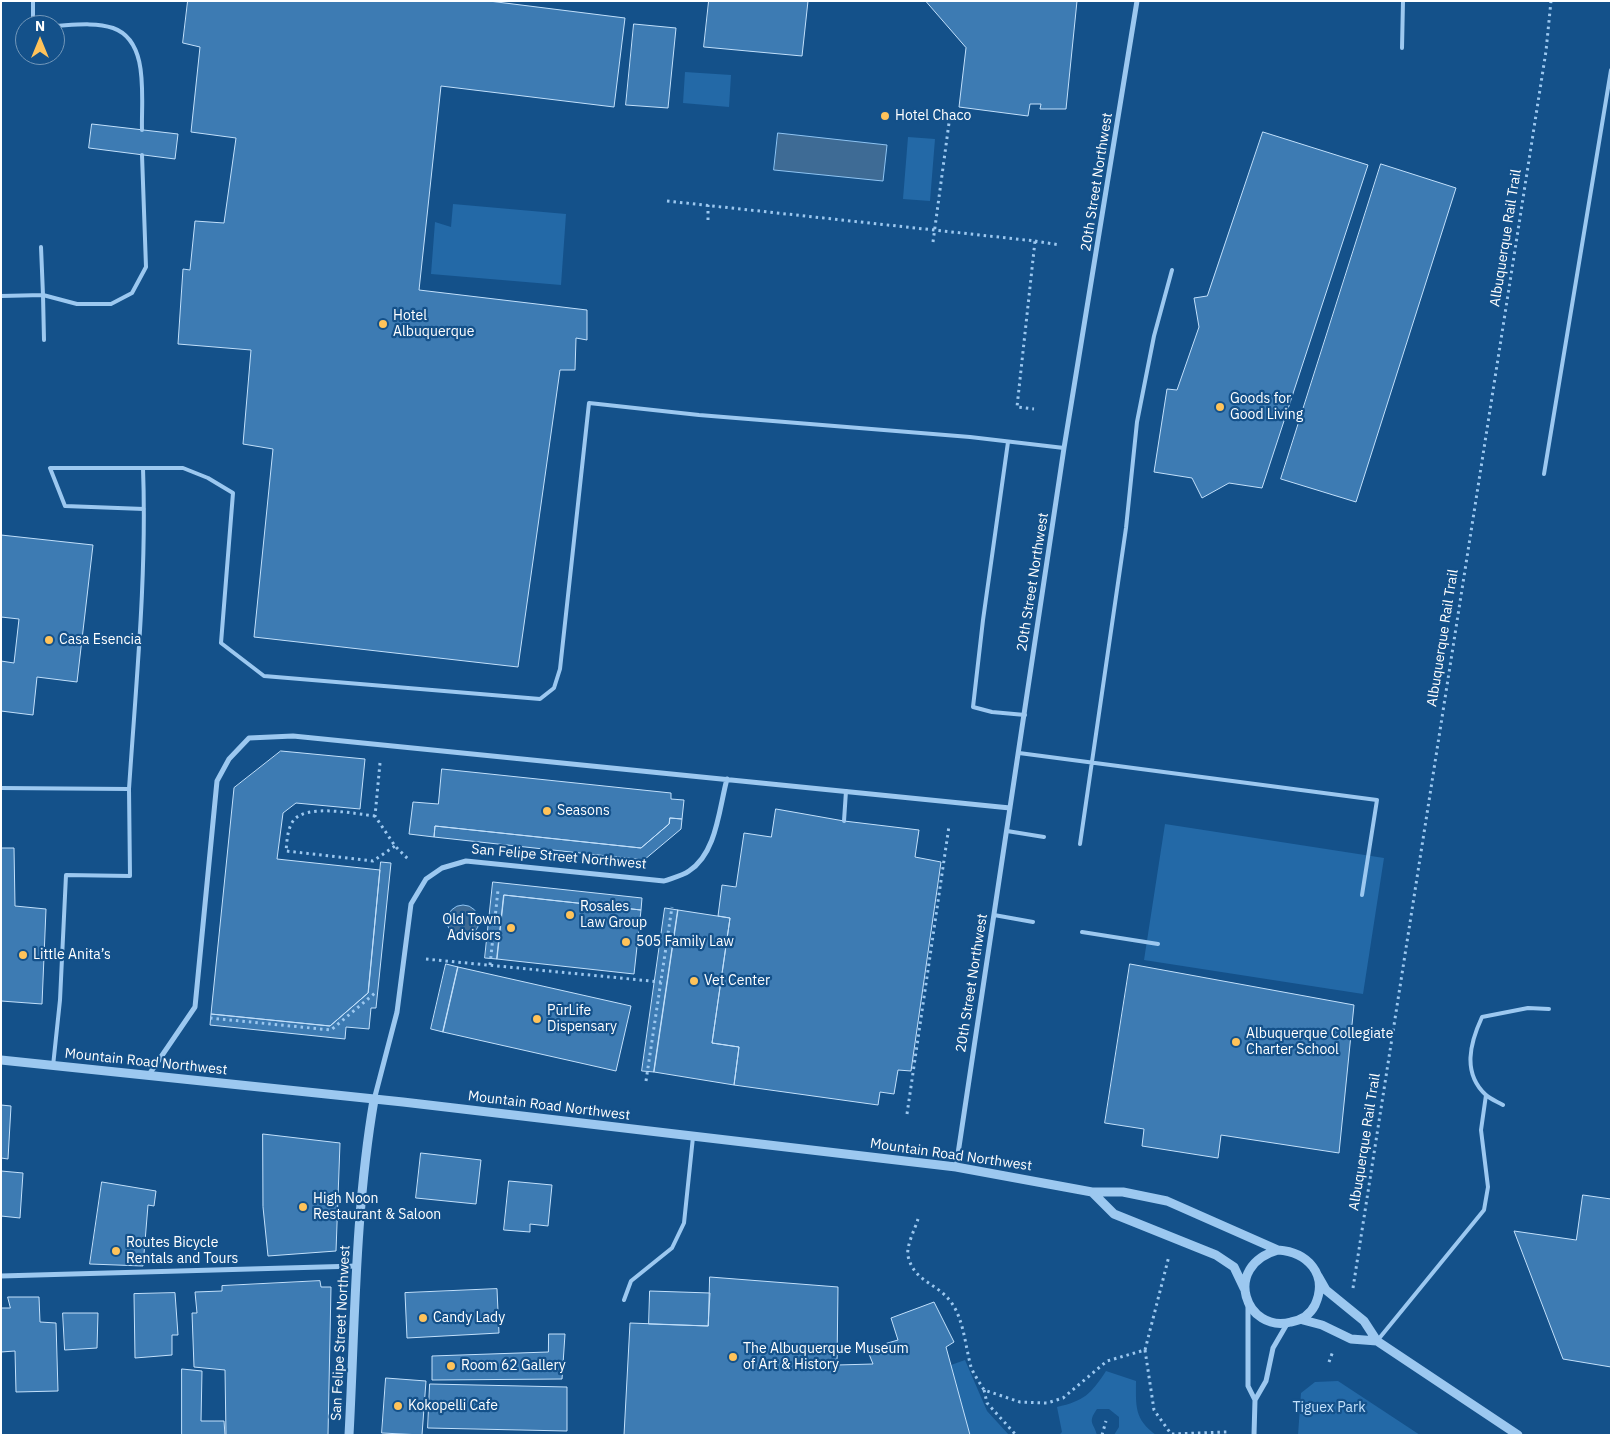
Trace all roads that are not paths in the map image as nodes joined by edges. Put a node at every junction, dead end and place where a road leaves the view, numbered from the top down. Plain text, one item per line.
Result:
1 (33, 1) edge
2 (1131, 1) edge
3 (1403, 1) edge
4 (1137, 3) edge
5 (34, 15) edge
6 (65, 26) edge
7 (1402, 48) dead end
8 (1611, 70) edge
9 (142, 130) dead end
10 (142, 154) dead end
11 (41, 248) dead end
12 (1172, 270) dead end
13 (43, 295) junction
14 (1, 296) edge
15 (44, 340) dead end
16 (1008, 442) junction
17 (1064, 448) junction
18 (143, 468) junction
19 (1544, 474) dead end
20 (144, 509) junction
21 (1025, 715) junction
22 (1019, 752) junction
23 (1093, 762) junction
24 (726, 779) junction
25 (1, 788) edge
26 (129, 789) junction
27 (846, 791) junction
28 (1010, 808) junction
29 (844, 821) dead end
30 (1007, 831) junction
31 (1044, 838) dead end
32 (1080, 844) dead end
33 (1362, 895) dead end
34 (994, 915) junction
35 (1033, 922) dead end
36 (1082, 932) dead end
37 (1158, 944) dead end
38 (1549, 1009) dead end
39 (1, 1060) edge
40 (53, 1066) junction
41 (148, 1076) junction
42 (1486, 1095) junction
43 (374, 1100) junction
44 (1503, 1105) dead end
45 (693, 1137) junction
46 (956, 1167) junction
47 (1092, 1192) junction
48 (1278, 1250) junction
49 (357, 1266) junction
50 (1, 1276) edge
51 (1318, 1276) junction
52 (1244, 1288) junction
53 (624, 1300) dead end
54 (1248, 1302) junction
55 (1302, 1320) junction
56 (1287, 1324) junction
57 (1377, 1341) junction
58 (1255, 1400) junction
59 (349, 1435) edge
60 (1254, 1435) edge
61 (1518, 1435) edge

1 - 5 lane
2 - 4 lane
3 - 7 lane
4 - 17 street, 20th Street Northwest
6 - 9 lane
8 - 19 lane
10 - 13 lane
11 - 13 lane
12 - 23 lane
13 - 14 lane
13 - 15 lane
16 - 17 lane
16 - 18 lane
16 - 21 lane
17 - 21 street, 20th Street Northwest
18 - 20 lane
18 - 20 lane
20 - 26 lane
21 - 22 street, 20th Street Northwest
22 - 23 lane
22 - 28 street, 20th Street Northwest
23 - 32 lane
23 - 33 lane
24 - 27 street
24 - 41 street
24 - 43 street, San Felipe Street Northwest
25 - 26 lane
26 - 40 lane
27 - 28 street
27 - 29 lane
28 - 30 street, 20th Street Northwest
30 - 31 lane
30 - 34 street, 20th Street Northwest
34 - 35 lane
34 - 46 street, 20th Street Northwest
36 - 37 lane
38 - 42 lane
39 - 40 street, Mountain Road Northwest
40 - 41 street, Mountain Road Northwest
41 - 43 street, Mountain Road Northwest
42 - 44 lane
42 - 57 lane
43 - 45 street, Mountain Road Northwest
43 - 49 street, San Felipe Street Northwest
45 - 46 street, Mountain Road Northwest
45 - 53 lane
46 - 47 street, Mountain Road Northwest
47 - 48 street, Mountain Road Northwest
47 - 52 street
48 - 51 street, Mountain Road Northwest
48 - 52 street
49 - 50 street
49 - 59 street, San Felipe Street Northwest
51 - 55 street
51 - 57 street, Mountain Road Northwest
52 - 54 street
54 - 56 street
54 - 58 street
55 - 56 street
55 - 57 street, Mountain Road Northwest
56 - 58 street
57 - 61 street, Mountain Road Northwest
58 - 60 street

